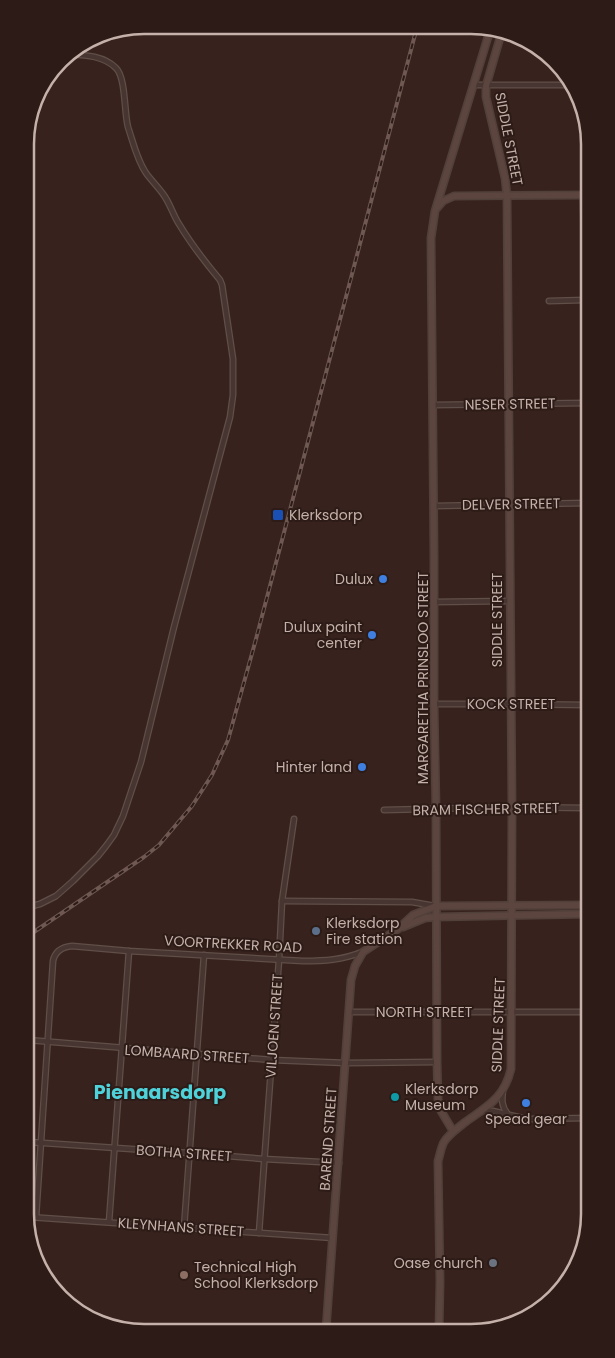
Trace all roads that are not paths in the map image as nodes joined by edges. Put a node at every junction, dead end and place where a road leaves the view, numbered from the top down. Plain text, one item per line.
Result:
1 (489, 35) edge
2 (500, 37) edge
3 (78, 55) edge
4 (474, 85) junction
5 (564, 85) edge
6 (486, 86) junction
7 (581, 195) edge
8 (507, 196) junction
9 (435, 211) junction
10 (549, 300) dead end
11 (581, 300) edge
12 (581, 403) edge
13 (433, 404) junction
14 (508, 404) junction
15 (581, 503) edge
16 (508, 504) junction
17 (434, 506) junction
18 (509, 601) junction
19 (434, 602) junction
20 (434, 704) junction
21 (510, 704) junction
22 (581, 705) edge
23 (512, 807) junction
24 (581, 808) edge
25 (436, 809) junction
26 (384, 810) dead end
27 (294, 819) dead end
28 (282, 901) junction
29 (581, 905) edge
30 (34, 906) edge
31 (436, 906) junction
32 (511, 906) junction
33 (581, 914) edge
34 (512, 916) junction
35 (436, 917) junction
36 (398, 929) junction
37 (130, 951) junction
38 (363, 952) junction
39 (204, 955) junction
40 (279, 960) junction
41 (349, 1012) junction
42 (436, 1012) junction
43 (512, 1012) junction
44 (581, 1012) edge
45 (34, 1041) edge
46 (48, 1042) junction
47 (122, 1049) junction
48 (197, 1054) junction
49 (272, 1060) junction
50 (437, 1062) junction
51 (346, 1063) junction
52 (503, 1090) junction
53 (483, 1111) junction
54 (508, 1114) junction
55 (581, 1118) edge
56 (453, 1131) junction
57 (34, 1142) edge
58 (41, 1143) junction
59 (115, 1148) junction
60 (189, 1153) junction
61 (264, 1160) junction
62 (339, 1163) junction
63 (36, 1217) joint
64 (109, 1222) junction
65 (184, 1228) junction
66 (259, 1233) junction
67 (333, 1238) junction
68 (326, 1324) edge
69 (439, 1324) edge

1 - 4 street, MARGARETHA PRINSLOO STREET
2 - 6 street
3 - 30 street
4 - 6 street
4 - 9 street, MARGARETHA PRINSLOO STREET
5 - 6 street
6 - 8 street, SIDDLE STREET
7 - 8 street
8 - 9 street
8 - 14 street, SIDDLE STREET
9 - 13 street, MARGARETHA PRINSLOO STREET
10 - 11 street
12 - 14 street, NESER STREET
13 - 14 street, NESER STREET
13 - 17 street, MARGARETHA PRINSLOO STREET
14 - 16 street, SIDDLE STREET
15 - 16 street, DELVER STREET
16 - 17 street, DELVER STREET
16 - 18 street, SIDDLE STREET
17 - 19 street, MARGARETHA PRINSLOO STREET
18 - 19 street
18 - 21 street, SIDDLE STREET
19 - 20 street, MARGARETHA PRINSLOO STREET
20 - 21 street, KOCK STREET
20 - 25 street, MARGARETHA PRINSLOO STREET
21 - 22 street, KOCK STREET
21 - 23 street, SIDDLE STREET
23 - 24 street, BRAM FISCHER STREET
23 - 25 street, BRAM FISCHER STREET
23 - 32 street, SIDDLE STREET
25 - 26 street, BRAM FISCHER STREET
25 - 31 street, MARGARETHA PRINSLOO STREET
27 - 28 street, VILJOEN STREET
28 - 31 street
28 - 40 street, VILJOEN STREET
29 - 32 street
31 - 32 street
31 - 35 street, MARGARETHA PRINSLOO STREET
31 - 36 street, VOORTREKKER ROAD
32 - 34 street, SIDDLE STREET
33 - 34 street, VOORTREKKER ROAD
34 - 35 street, VOORTREKKER ROAD
34 - 43 street, SIDDLE STREET
35 - 36 street, VOORTREKKER ROAD
35 - 42 street, MARGARETHA PRINSLOO STREET
36 - 38 street, VOORTREKKER ROAD
37 - 39 street, VOORTREKKER ROAD
37 - 46 street, VOORTREKKER ROAD
37 - 47 street
38 - 40 street, VOORTREKKER ROAD
38 - 41 street, BAREND STREET
39 - 40 street, VOORTREKKER ROAD
39 - 48 street
40 - 49 street, VILJOEN STREET
41 - 42 street, NORTH STREET
41 - 51 street, BAREND STREET
42 - 43 street, NORTH STREET
42 - 50 street, MARGARETHA PRINSLOO STREET
43 - 44 street, NORTH STREET
43 - 52 street, SIDDLE STREET
45 - 46 street, LOMBAARD STREET
46 - 47 street, LOMBAARD STREET
46 - 58 street
47 - 48 street, LOMBAARD STREET
47 - 59 street
48 - 49 street, LOMBAARD STREET
48 - 60 street
49 - 51 street, LOMBAARD STREET
49 - 61 street, VILJOEN STREET
50 - 51 street, LOMBAARD STREET
50 - 56 street, MARGARETHA PRINSLOO STREET
51 - 62 street, BAREND STREET
52 - 53 street, SIDDLE STREET
52 - 54 street
53 - 54 street
53 - 56 street, SIDDLE STREET
54 - 55 street
56 - 69 street
57 - 58 street, BOTHA STREET
58 - 59 street, BOTHA STREET
58 - 63 street
59 - 60 street, BOTHA STREET
59 - 64 street
60 - 61 street, BOTHA STREET
60 - 65 street
61 - 62 street, BOTHA STREET
61 - 66 street, VILJOEN STREET
62 - 67 street, BAREND STREET
63 - 64 street, KLEYNHANS STREET
64 - 65 street, KLEYNHANS STREET
65 - 66 street, KLEYNHANS STREET
66 - 67 street, KLEYNHANS STREET
67 - 68 street, BAREND STREET

